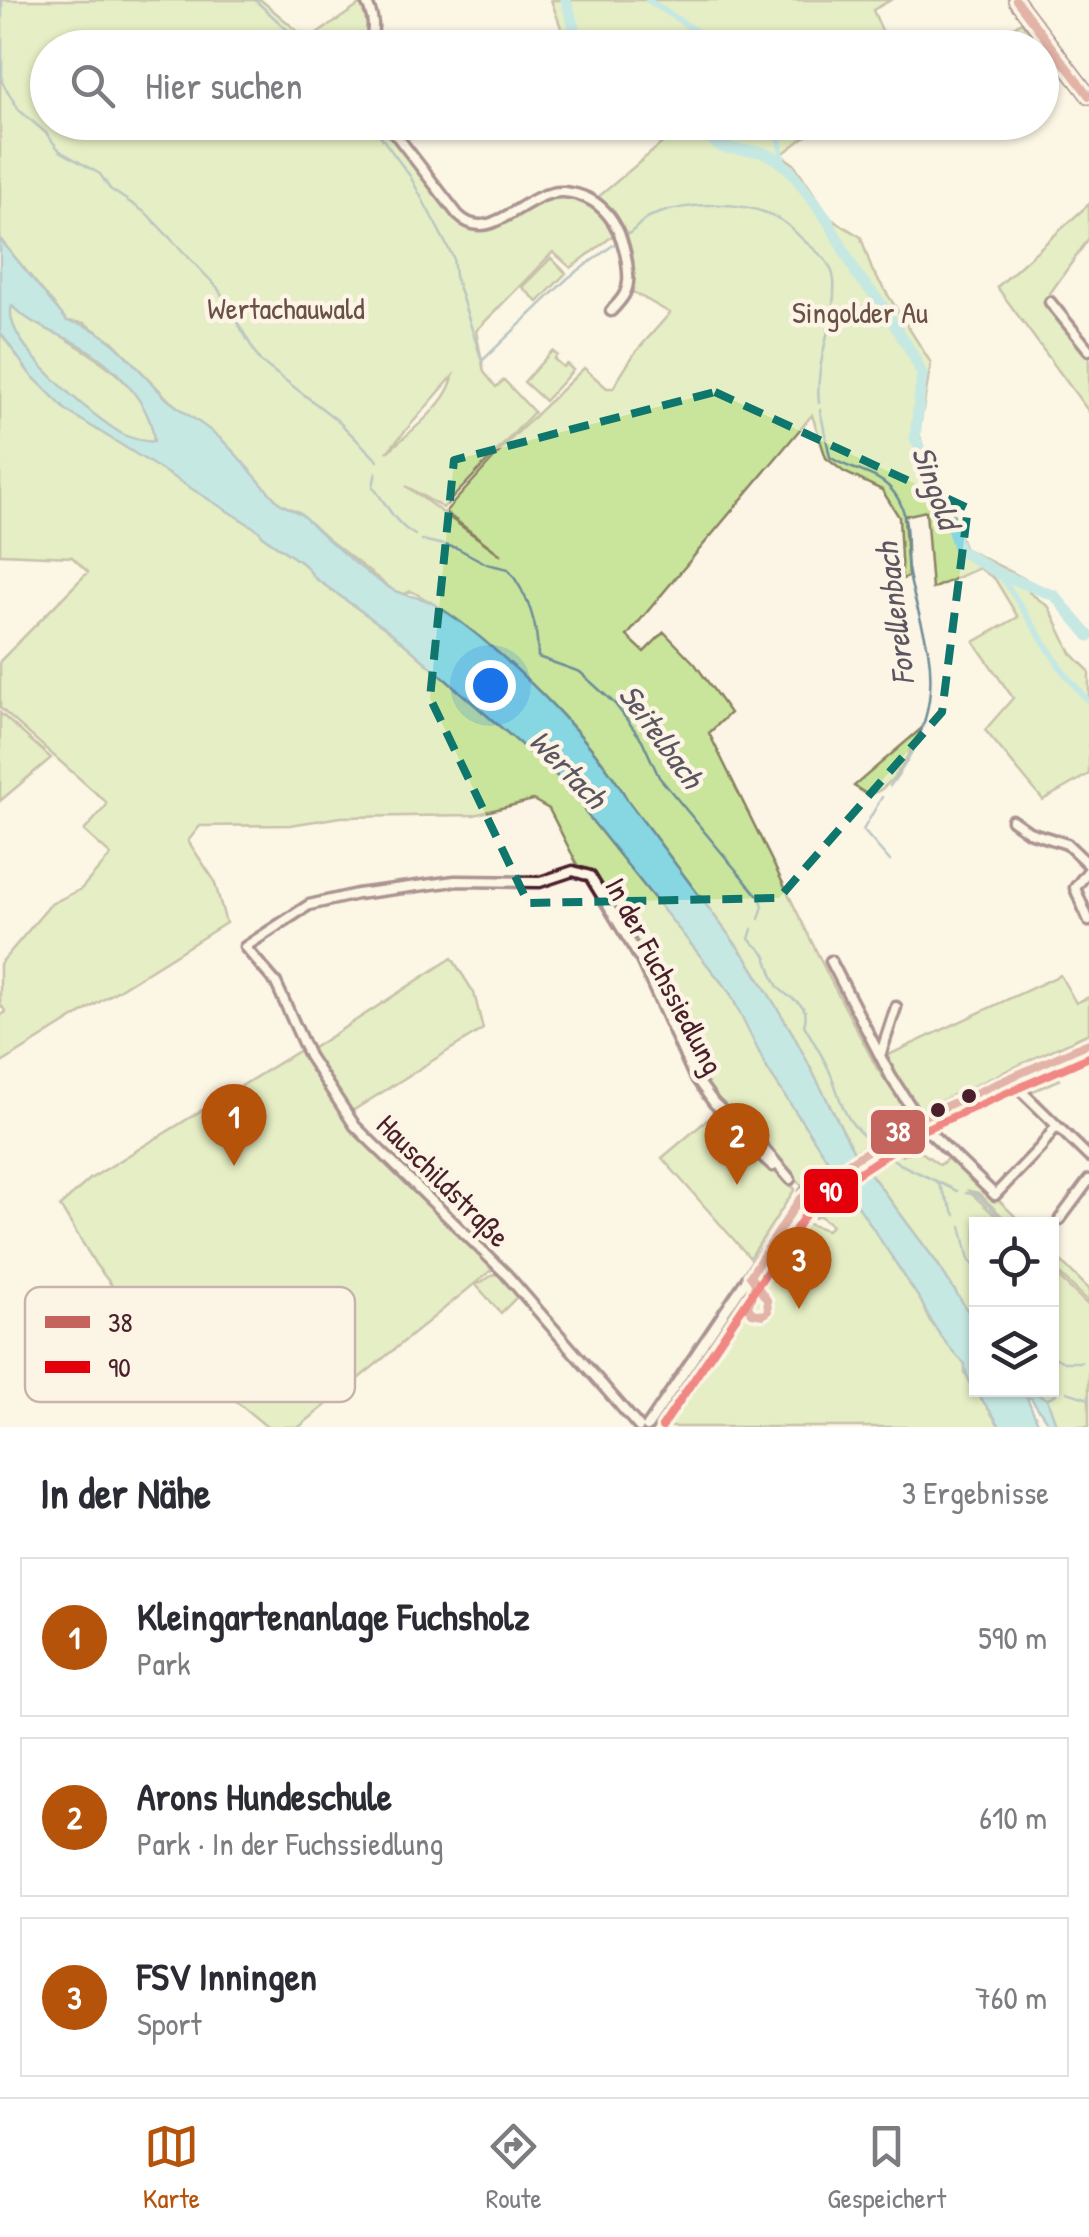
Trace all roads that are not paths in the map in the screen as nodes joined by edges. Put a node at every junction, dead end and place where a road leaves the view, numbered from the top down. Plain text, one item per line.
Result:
1 (365, 0) edge
2 (1016, 0) edge
3 (372, 30) edge
4 (1039, 30) edge
5 (1059, 57) edge
6 (1089, 96) edge
7 (400, 140) edge
8 (1050, 302) dead end
9 (611, 311) dead end
10 (1089, 350) edge
11 (1012, 820) dead end
12 (1089, 868) edge
13 (1089, 921) edge
14 (245, 947) joint
15 (831, 961) dead end
16 (896, 1006) dead end
17 (1089, 1043) edge
18 (880, 1056) junction
19 (1008, 1078) junction
20 (918, 1118) junction
21 (1056, 1126) junction
22 (1089, 1157) edge
23 (1089, 1180) edge
24 (805, 1193) junction
25 (1060, 1219) dead end
26 (639, 1427) edge
27 (647, 1427) edge

1 - 3 street
2 - 4 main road
5 - 6 main road
7 - 9 street
8 - 10 street
11 - 12 street
12 - 13 street
14 - 24 street, In der Fuchssiedlung
14 - 26 street, Hauschildstraße
15 - 18 street
16 - 18 street
17 - 19 street
18 - 20 street
19 - 20 street
19 - 21 street
20 - 21 street
20 - 24 street
21 - 22 street
23 - 25 street
24 - 27 street

